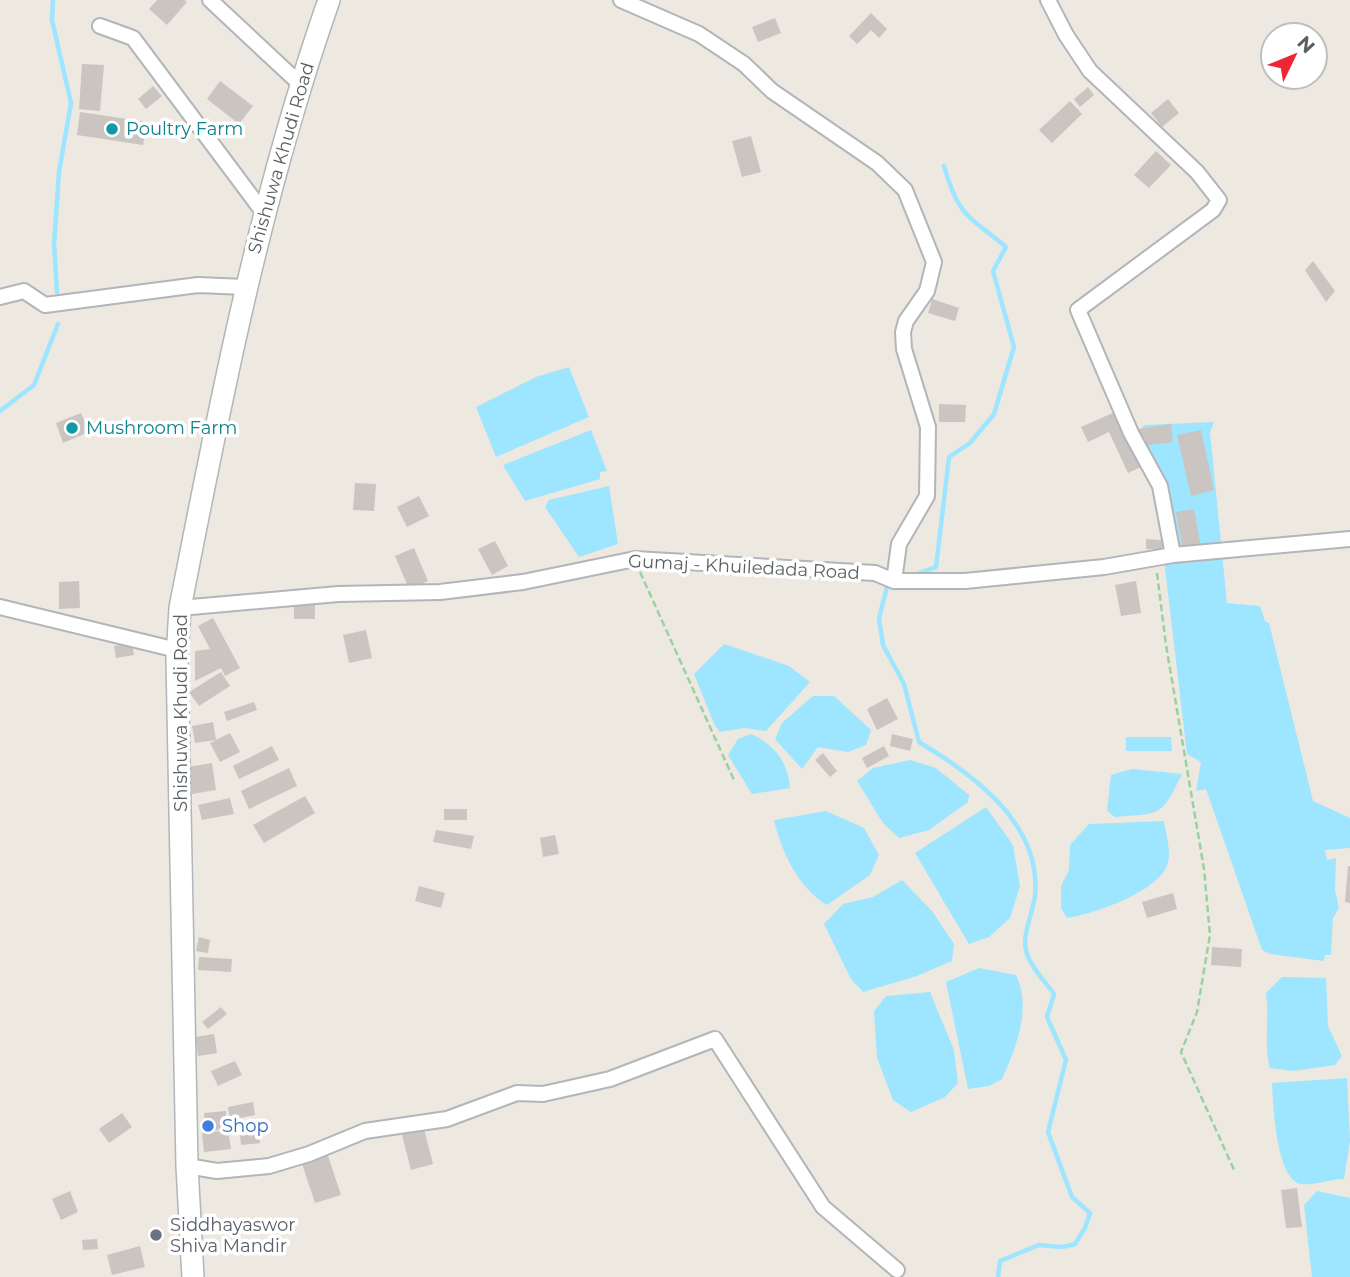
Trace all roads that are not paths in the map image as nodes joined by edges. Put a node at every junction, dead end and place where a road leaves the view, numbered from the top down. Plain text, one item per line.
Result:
1 (210, 0) edge
2 (329, 0) edge
3 (621, 0) edge
4 (1048, 0) edge
5 (100, 26) dead end
6 (300, 84) junction
7 (266, 216) junction
8 (245, 287) junction
9 (0, 297) edge
10 (1350, 539) edge
11 (1173, 555) junction
12 (894, 581) junction
13 (0, 607) edge
14 (180, 608) junction
15 (177, 650) junction
16 (187, 1166) junction
17 (897, 1270) dead end
18 (193, 1277) edge

1 - 6 street
2 - 6 main road, Shishuwa Khudi Road
3 - 12 street
4 - 11 street
5 - 7 street
6 - 7 main road, Shishuwa Khudi Road
7 - 8 main road, Shishuwa Khudi Road
8 - 9 street
8 - 14 main road, Shishuwa Khudi Road
10 - 11 street, Gumaj - Khuiledada Road
11 - 12 street, Gumaj - Khuiledada Road
12 - 14 street, Gumaj - Khuiledada Road
13 - 15 street
14 - 15 main road, Shishuwa Khudi Road
15 - 16 main road, Shishuwa Khudi Road
16 - 17 street
16 - 18 main road, Shishuwa Khudi Road

